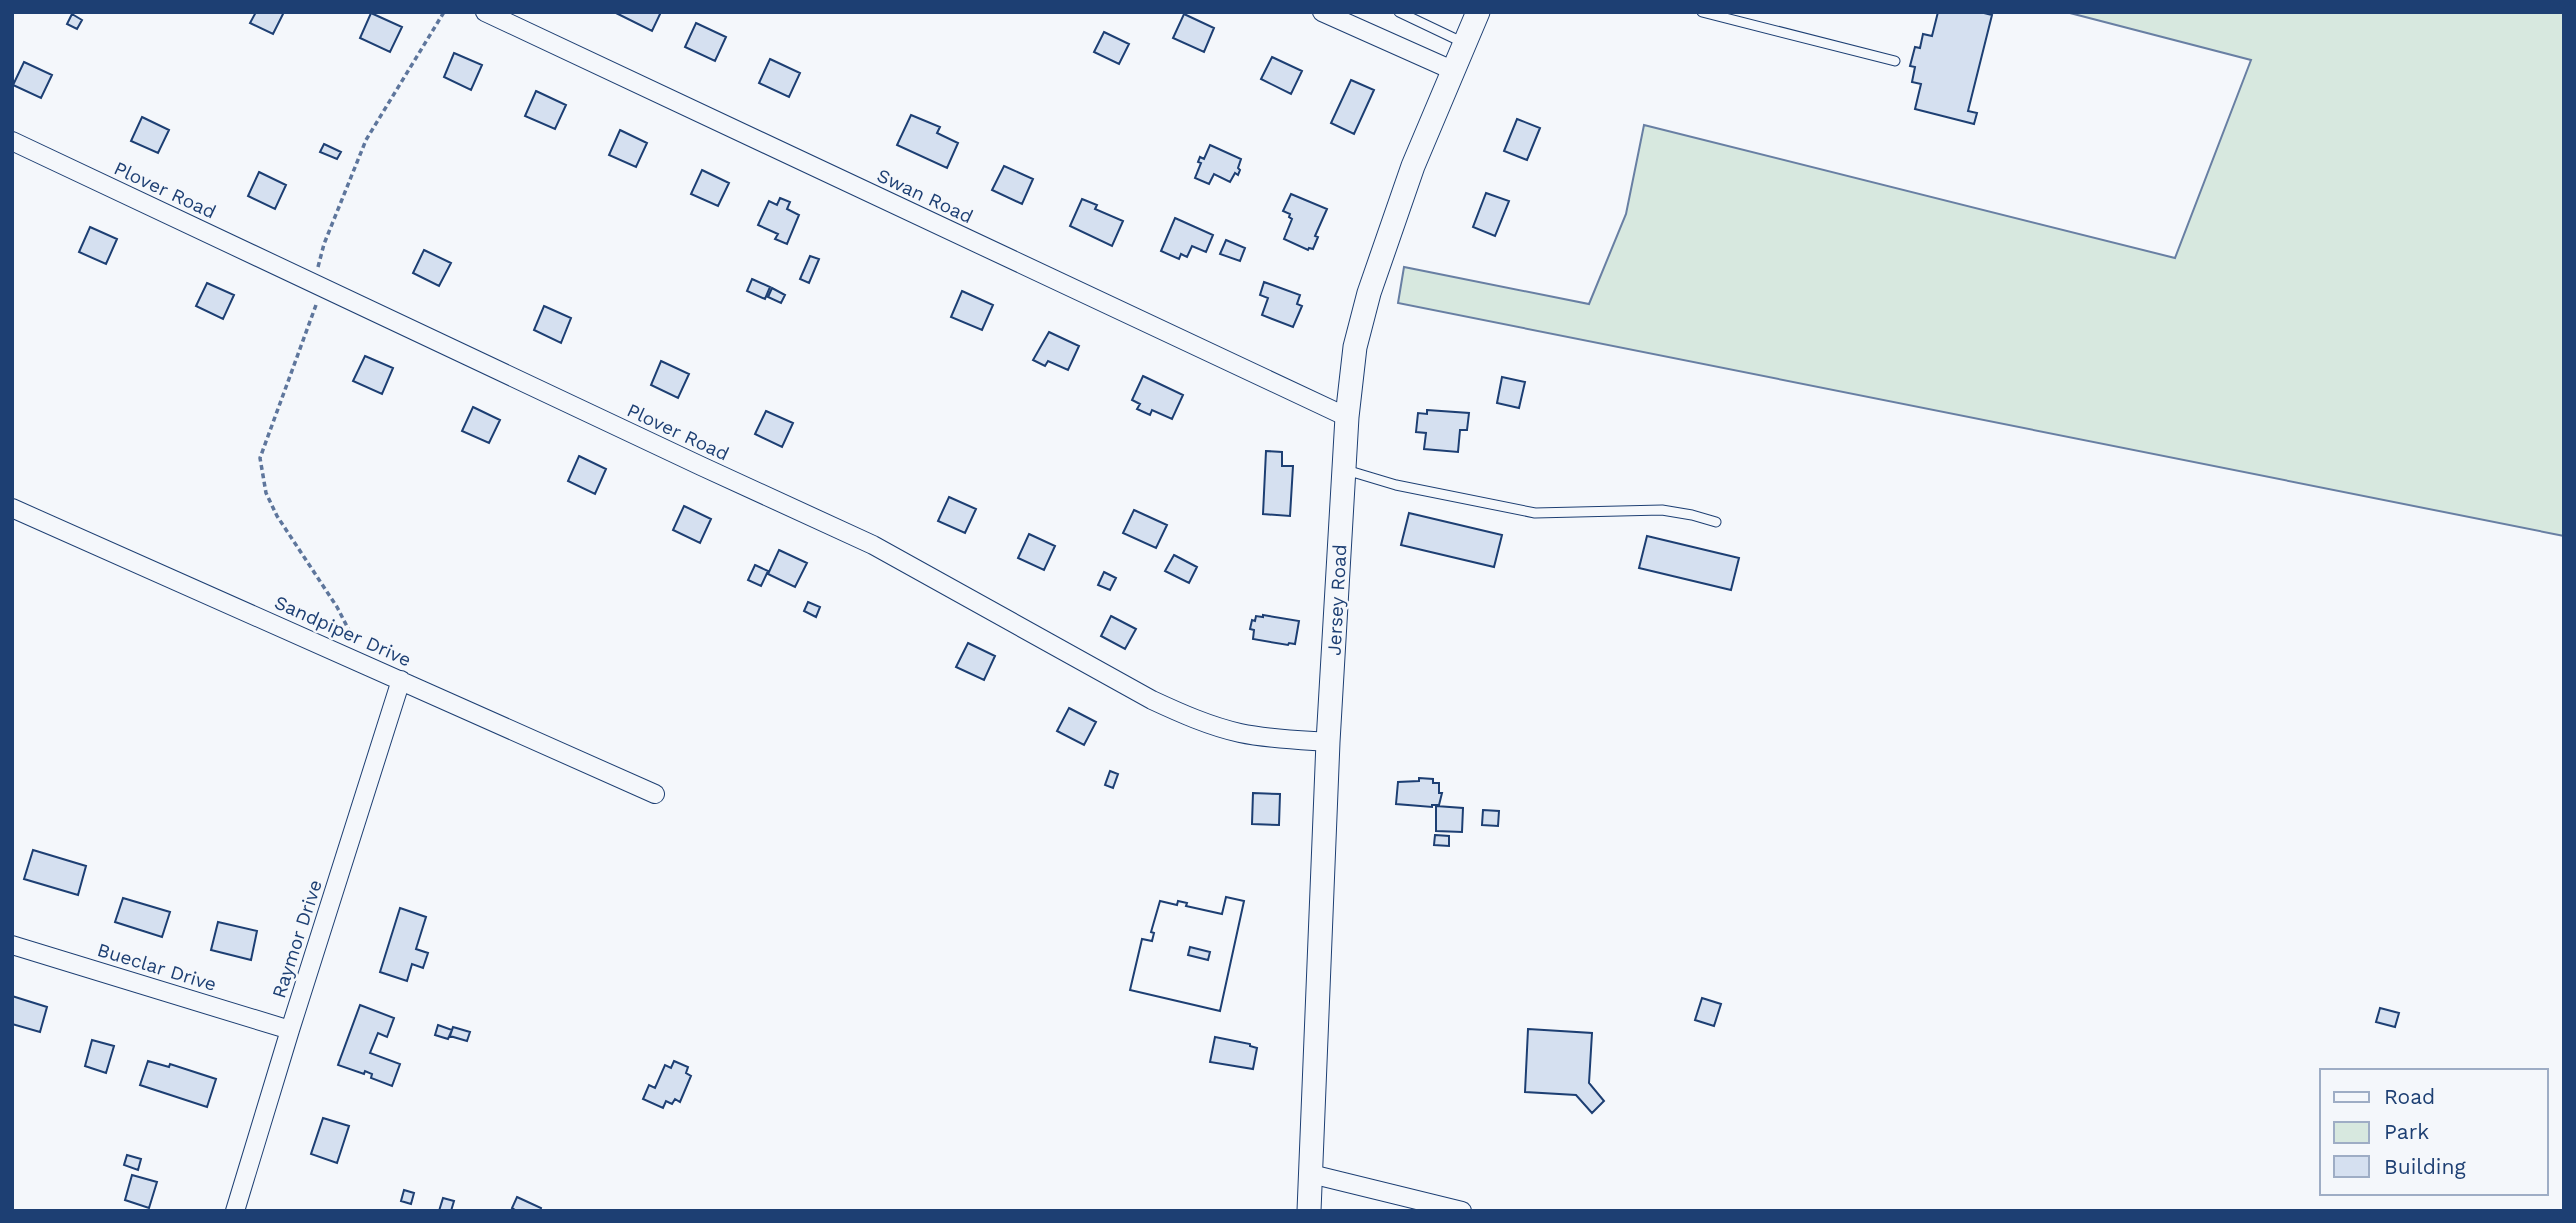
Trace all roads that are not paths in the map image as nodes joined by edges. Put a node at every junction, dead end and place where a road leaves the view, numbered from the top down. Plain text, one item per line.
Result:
1 (485, 12) edge
2 (1322, 12) edge
3 (1399, 12) edge
4 (1478, 12) edge
5 (1702, 12) edge
6 (1464, 43) junction
7 (1895, 61) dead end
8 (1452, 71) junction
9 (12, 141) edge
10 (1347, 417) junction
11 (1344, 470) junction
12 (12, 508) edge
13 (1716, 522) dead end
14 (401, 680) junction
15 (1328, 742) junction
16 (655, 794) dead end
17 (12, 945) edge
18 (290, 1030) junction
19 (1311, 1174) junction
20 (235, 1211) edge
21 (1309, 1211) edge
22 (1462, 1211) edge

1 - 10 street, Swan Road
2 - 8 street
3 - 6 lane
4 - 6 street, Jersey Road
5 - 7 lane
6 - 8 street, Jersey Road
8 - 10 street, Jersey Road
9 - 15 street, Plover Road
10 - 11 street, Jersey Road
11 - 13 lane
11 - 15 street, Jersey Road
12 - 14 street, Sandpiper Drive
14 - 16 street, Sandpiper Drive
14 - 18 street, Raymor Drive
15 - 19 street, Jersey Road
17 - 18 street, Bueclar Drive
18 - 20 street, Raymor Drive
19 - 21 street, Jersey Road
19 - 22 street

